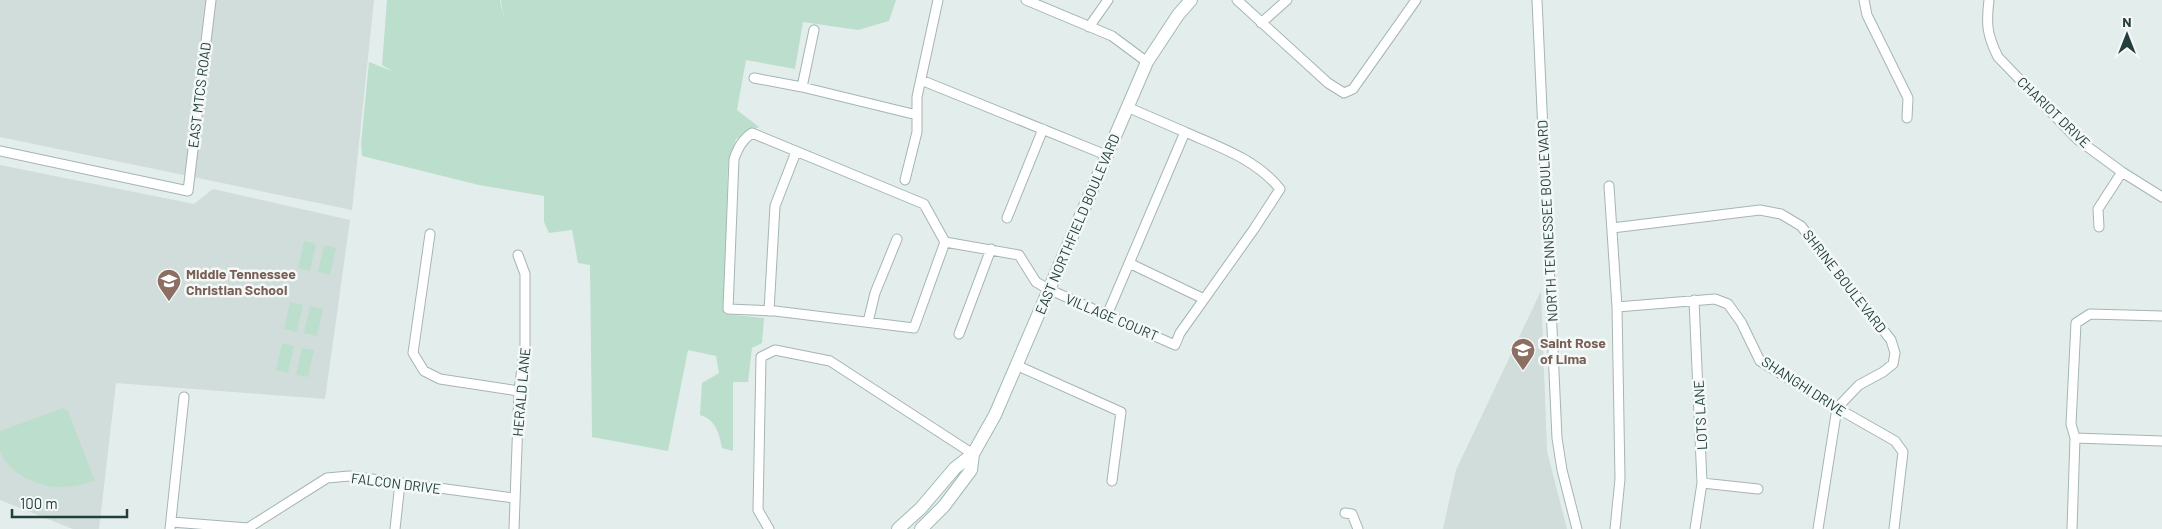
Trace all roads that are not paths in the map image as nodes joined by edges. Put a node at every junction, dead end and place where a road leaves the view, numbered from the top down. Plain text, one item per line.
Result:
1 (211, 0) edge
2 (938, 0) edge
3 (1026, 0) edge
4 (1108, 0) edge
5 (1191, 0) edge
6 (1237, 0) edge
7 (1287, 0) edge
8 (1416, 0) edge
9 (1537, 0) edge
10 (1864, 0) edge
11 (1989, 0) edge
12 (1261, 23) junction
13 (1090, 27) junction
14 (814, 30) dead end
15 (1147, 62) junction
16 (754, 78) dead end
17 (921, 80) junction
18 (802, 87) junction
19 (1127, 107) junction
20 (917, 115) junction
21 (1907, 118) dead end
22 (1043, 129) junction
23 (1185, 132) junction
24 (0, 151) edge
25 (796, 152) junction
26 (1106, 155) junction
27 (2122, 172) junction
28 (905, 180) dead end
29 (1608, 186) dead end
30 (2162, 197) edge
31 (1007, 218) dead end
32 (2099, 227) dead end
33 (1612, 228) junction
34 (430, 234) dead end
35 (897, 240) dead end
36 (945, 242) junction
37 (991, 249) junction
38 (518, 255) dead end
39 (1129, 263) junction
40 (1048, 289) junction
41 (1204, 299) junction
42 (1694, 300) junction
43 (1617, 307) junction
44 (770, 311) junction
45 (1107, 315) junction
46 (2162, 316) edge
47 (868, 322) junction
48 (959, 334) dead end
49 (1016, 365) junction
50 (519, 391) junction
51 (184, 397) dead end
52 (1837, 408) junction
53 (2075, 438) junction
54 (2162, 441) edge
55 (973, 454) junction
56 (1112, 481) dead end
57 (1702, 482) junction
58 (400, 483) junction
59 (1758, 489) dead end
60 (514, 498) junction
61 (1345, 513) dead end
62 (171, 525) edge
63 (395, 529) edge
64 (514, 529) edge
65 (769, 529) edge
66 (898, 529) edge
67 (921, 529) edge
68 (1358, 529) edge
69 (1576, 529) edge
70 (1615, 529) edge
71 (1695, 529) edge
72 (1818, 529) edge
73 (1894, 529) edge
74 (2072, 529) edge

1 - 24 street, EAST MTCS ROAD
2 - 17 street
3 - 13 street
4 - 13 street
5 - 15 main road, EAST NORTHFIELD BOULEVARD
6 - 12 street
7 - 12 street
8 - 12 street
9 - 69 street, NORTH TENNESSEE BOULEVARD
10 - 21 street
11 - 27 street, CHARIOT DRIVE
13 - 15 street
14 - 18 street
15 - 19 main road, EAST NORTHFIELD BOULEVARD
16 - 18 street
17 - 20 street
17 - 22 street
18 - 20 street
19 - 23 street
19 - 26 main road, EAST NORTHFIELD BOULEVARD
20 - 28 street
22 - 26 street
22 - 31 street
23 - 39 street
23 - 41 street
25 - 36 street
25 - 44 street
25 - 44 street
26 - 40 main road, EAST NORTHFIELD BOULEVARD
27 - 30 street, CHARIOT DRIVE
27 - 32 street
29 - 33 street
33 - 43 street
33 - 52 street, SHRINE BOULEVARD
34 - 50 street
35 - 47 street
36 - 37 street, VILLAGE COURT
36 - 47 street
37 - 40 street, VILLAGE COURT
37 - 48 street
38 - 50 street, HERALD LANE
39 - 41 street
39 - 45 street
40 - 45 street, VILLAGE COURT
40 - 49 main road, EAST NORTHFIELD BOULEVARD
41 - 45 street, VILLAGE COURT
42 - 43 street, SHANGHI DRIVE
42 - 52 street, SHANGHI DRIVE
42 - 57 street, LOTS LANE
43 - 70 street
44 - 47 street
46 - 53 street
49 - 55 main road, EAST NORTHFIELD BOULEVARD
49 - 56 street
50 - 60 street, HERALD LANE
51 - 62 street
52 - 72 street
52 - 73 street, SHANGHI DRIVE
53 - 54 street
53 - 74 street
55 - 65 street
55 - 66 main road, EAST NORTHFIELD BOULEVARD
55 - 67 main road, EAST NORTHFIELD BOULEVARD
57 - 59 street
57 - 71 street, LOTS LANE
58 - 60 street, FALCON DRIVE
58 - 62 street, FALCON DRIVE
58 - 63 street
60 - 64 street, HERALD LANE
61 - 68 street

